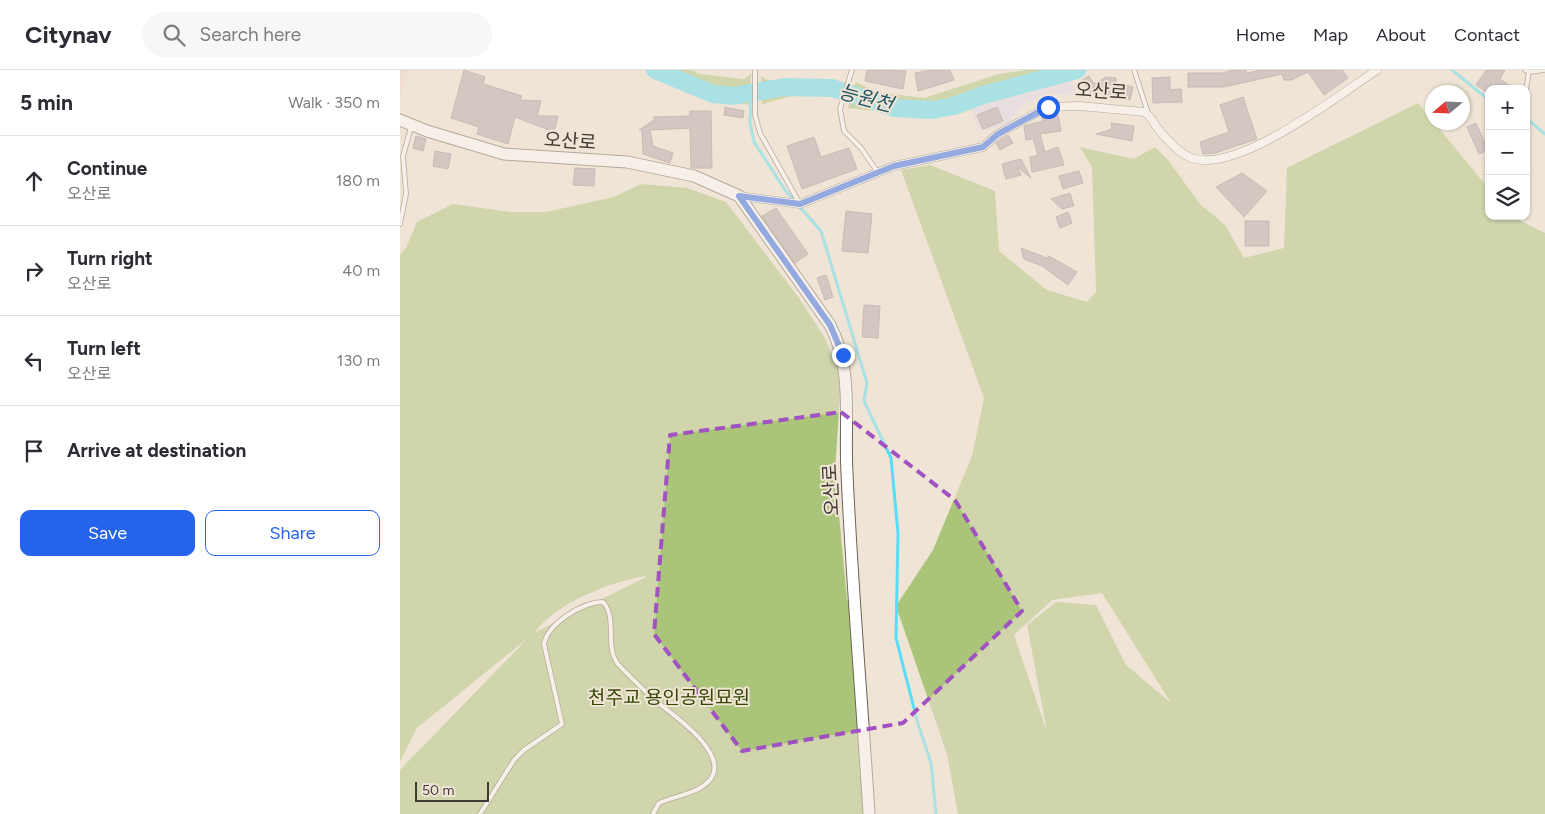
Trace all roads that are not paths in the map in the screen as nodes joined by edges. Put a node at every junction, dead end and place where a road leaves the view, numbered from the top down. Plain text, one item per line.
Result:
1 (755, 70) edge
2 (852, 70) edge
3 (1134, 70) edge
4 (1377, 70) edge
5 (1544, 70) edge
6 (1527, 71) edge
7 (1526, 85) edge
8 (1149, 115) junction
9 (400, 120) edge
10 (411, 124) junction
11 (877, 171) junction
12 (739, 196) junction
13 (800, 204) junction
14 (400, 224) edge
15 (480, 814) edge
16 (653, 814) edge
17 (869, 814) edge

1 - 13 lane
2 - 11 lane
3 - 8 lane
4 - 8 street, 오산로
5 - 6 lane
6 - 7 lane
8 - 11 street, 오산로
9 - 10 street, 오산로
10 - 12 street, 오산로
10 - 14 lane
11 - 13 street, 오산로
12 - 13 street, 오산로
12 - 17 street, 오산로
15 - 16 lane

